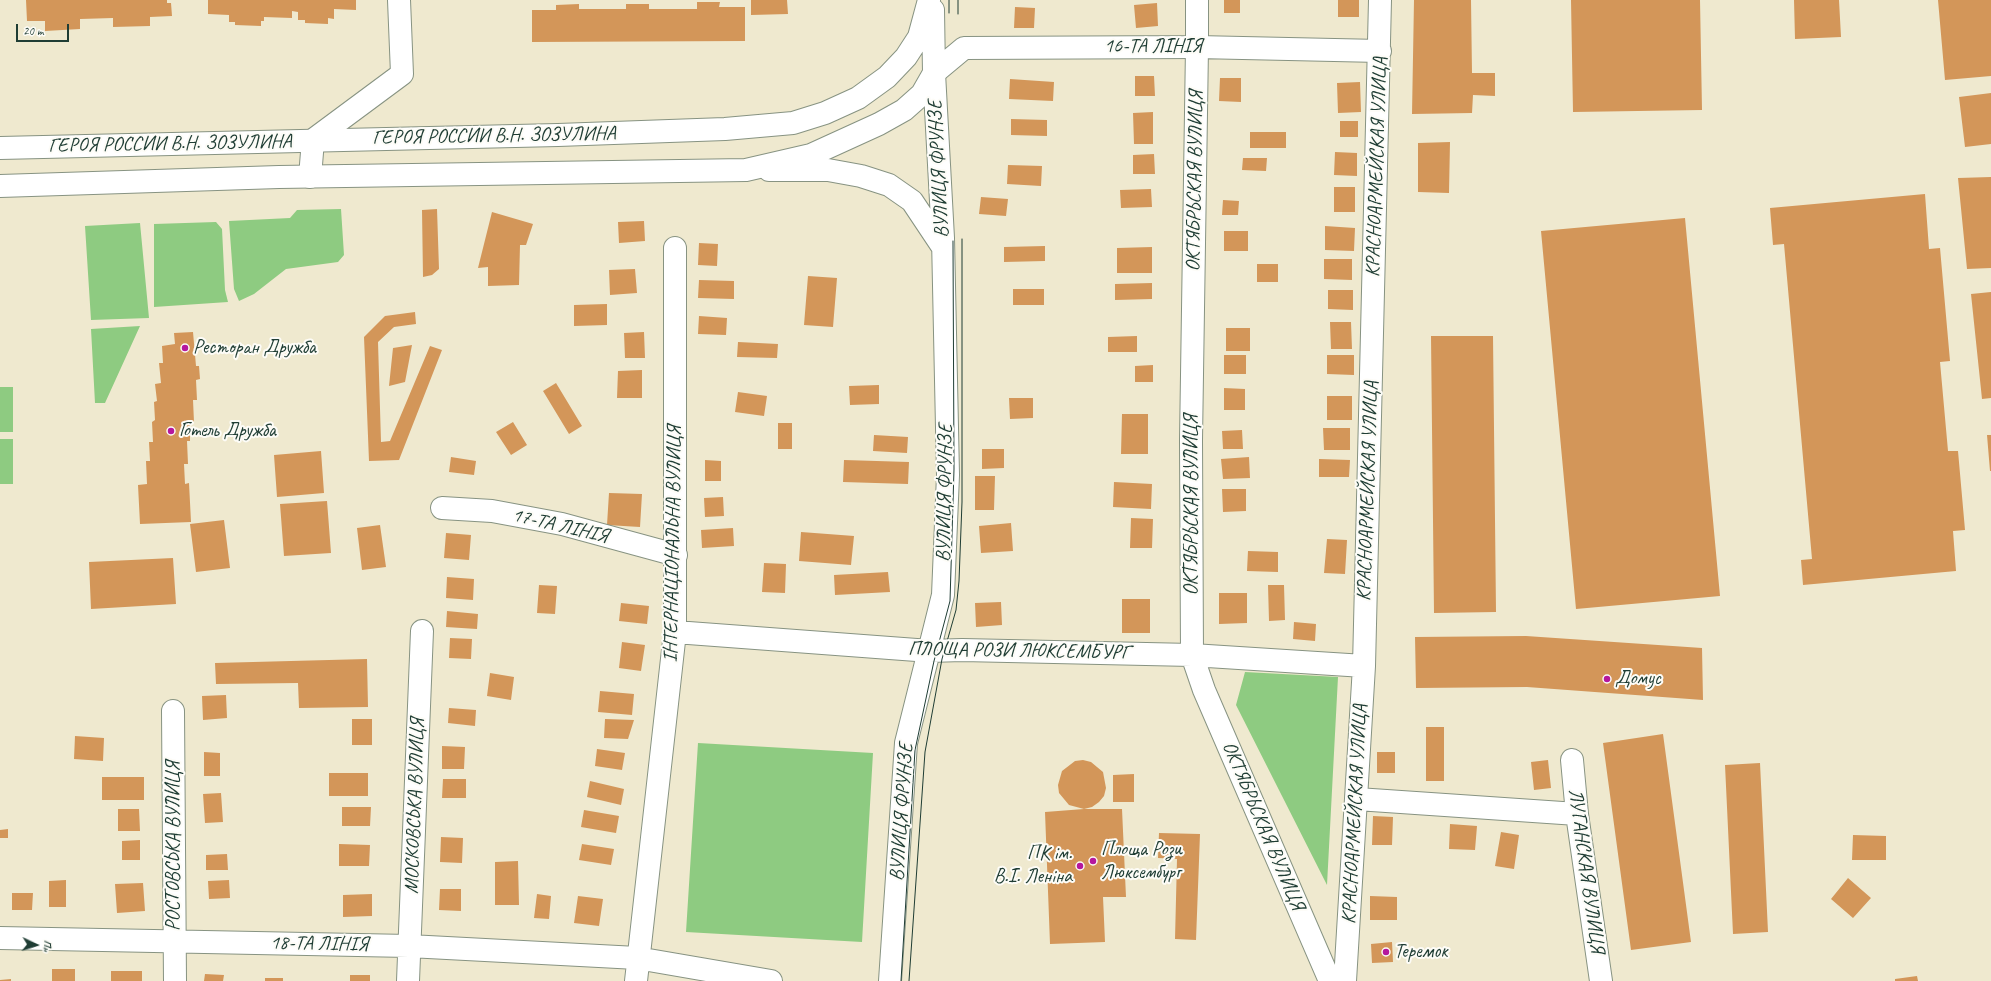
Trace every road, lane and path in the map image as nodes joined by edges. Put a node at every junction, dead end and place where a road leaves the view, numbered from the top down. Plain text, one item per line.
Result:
1 (399, 0) edge
2 (929, 0) edge
3 (933, 0) edge
4 (1197, 0) edge
5 (1380, 0) edge
6 (1197, 47) junction
7 (1380, 51) junction
8 (934, 73) junction
9 (313, 140) junction
10 (0, 148) edge
11 (746, 170) junction
12 (310, 177) junction
13 (0, 186) edge
14 (943, 247) junction
15 (675, 248) dead end
16 (442, 508) dead end
17 (676, 555) junction
18 (422, 631) dead end
19 (675, 632) junction
20 (930, 651) junction
21 (1192, 655) junction
22 (1364, 666) junction
23 (173, 711) dead end
24 (1572, 760) dead end
25 (1357, 799) junction
26 (1577, 814) junction
27 (0, 938) edge
28 (175, 942) junction
29 (409, 946) junction
30 (637, 958) junction
31 (175, 981) edge
32 (408, 981) edge
33 (636, 981) edge
34 (771, 981) edge
35 (890, 981) edge
36 (1330, 981) edge
37 (1345, 981) edge
38 (1601, 981) edge

1 - 9 street
2 - 9 street, ГЕРОЯ РОССИИ В.Н. ЗОЗУЛИНА
3 - 8 street, ВУЛИЦЯ ФРУНЗЕ
4 - 6 street, ОКТЯБРЬСКАЯ ВУЛИЦЯ
5 - 7 street, КРАСНОАРМЕЙСКАЯ УЛИЦА
6 - 7 street, 16-ТА ЛІНІЯ
6 - 8 street, 16-ТА ЛІНІЯ
6 - 21 street, ОКТЯБРЬСКАЯ ВУЛИЦЯ
7 - 22 street, КРАСНОАРМЕЙСКАЯ УЛИЦА
8 - 11 street, ГЕРОЯ РОССИИ В.Н. ЗОЗУЛИНА
8 - 14 street, ВУЛИЦЯ ФРУНЗЕ
9 - 10 street, ГЕРОЯ РОССИИ В.Н. ЗОЗУЛИНА
9 - 12 street
11 - 12 street, ГЕРОЯ РОССИИ В.Н. ЗОЗУЛИНА
11 - 14 street
12 - 13 street, ГЕРОЯ РОССИИ В.Н. ЗОЗУЛИНА
14 - 20 street, ВУЛИЦЯ ФРУНЗЕ
15 - 17 street, ІНТЕРНАЦІОНАЛЬНА ВУЛИЦЯ
16 - 17 street, 17-ТА ЛІНІЯ
17 - 19 street, ІНТЕРНАЦІОНАЛЬНА ВУЛИЦЯ
18 - 29 street, МОСКОВСЬКА ВУЛИЦЯ
19 - 20 street, ПЛОЩА РОЗИ ЛЮКСЕМБУРГ
19 - 30 street, ІНТЕРНАЦІОНАЛЬНА ВУЛИЦЯ
20 - 21 street, ПЛОЩА РОЗИ ЛЮКСЕМБУРГ
20 - 35 street, ВУЛИЦЯ ФРУНЗЕ
21 - 22 street, ПЛОЩА РОЗИ ЛЮКСЕМБУРГ
21 - 36 street, ОКТЯБРЬСКАЯ ВУЛИЦЯ
22 - 25 street, КРАСНОАРМЕЙСКАЯ УЛИЦА
23 - 28 street, РОСТОВСЬКА ВУЛИЦЯ
24 - 26 street, ЛУГАНСКАЯ ВУЛИЦЯ
25 - 26 street
25 - 37 street, КРАСНОАРМЕЙСКАЯ УЛИЦА
26 - 38 street, ЛУГАНСКАЯ ВУЛИЦЯ
27 - 28 street, 18-ТА ЛІНІЯ
28 - 29 street, 18-ТА ЛІНІЯ
28 - 31 street, РОСТОВСЬКА ВУЛИЦЯ
29 - 30 street, 18-ТА ЛІНІЯ
29 - 32 street, МОСКОВСЬКА ВУЛИЦЯ
30 - 33 street, ІНТЕРНАЦІОНАЛЬНА ВУЛИЦЯ
30 - 34 street

